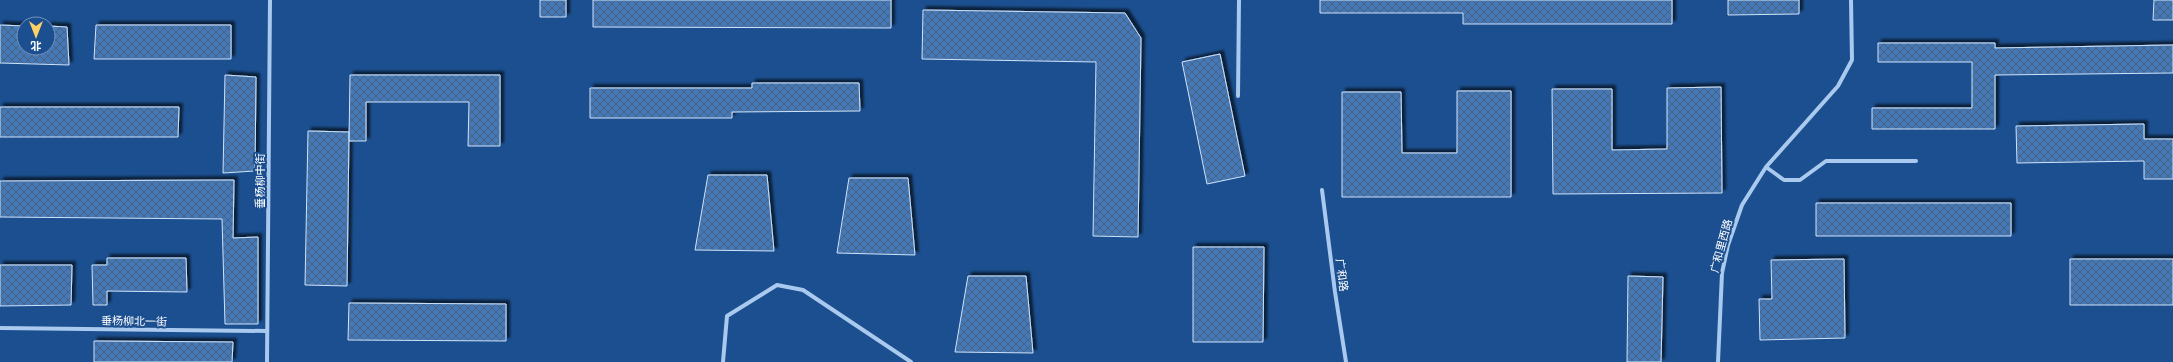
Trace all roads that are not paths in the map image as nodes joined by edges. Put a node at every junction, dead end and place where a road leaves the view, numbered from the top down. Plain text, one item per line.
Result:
1 (270, 0) edge
2 (1239, 0) edge
3 (1851, 0) edge
4 (1238, 96) dead end
5 (1916, 161) dead end
6 (1766, 167) junction
7 (1322, 190) dead end
8 (0, 328) edge
9 (267, 331) junction
10 (267, 362) edge
11 (723, 362) edge
12 (911, 362) edge
13 (1346, 362) edge
14 (1718, 362) edge

1 - 9 street, 垂杨柳中街
2 - 4 street
3 - 6 street, 广和里西路
5 - 6 street
6 - 14 street, 广和里西路
7 - 13 street, 广和路
8 - 9 street, 垂杨柳北一街
9 - 10 street, 垂杨柳中街
11 - 12 street

